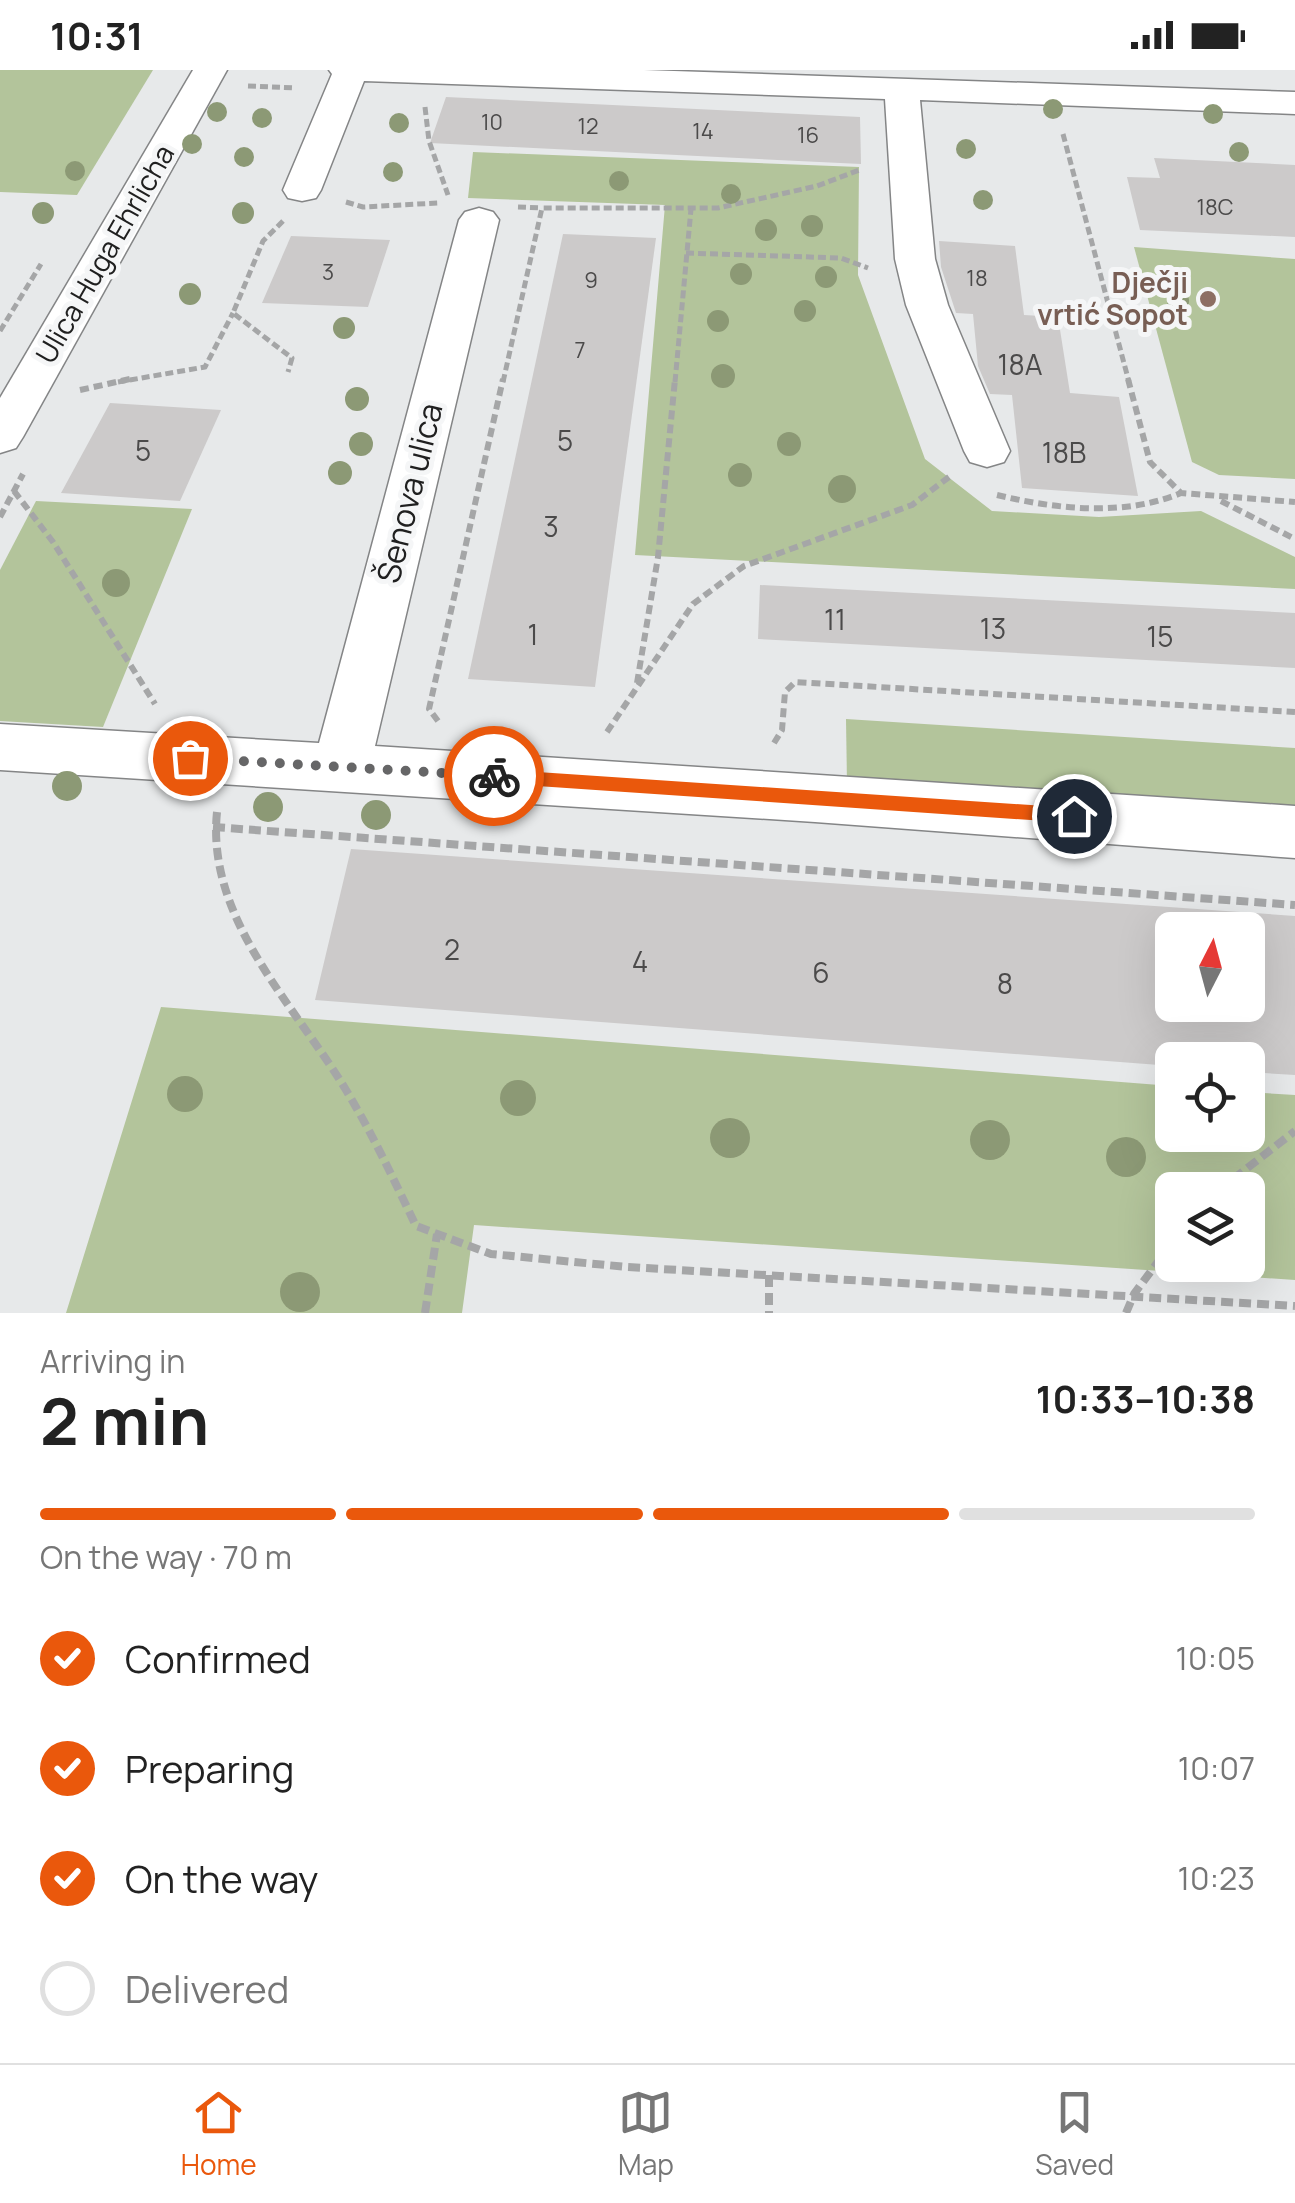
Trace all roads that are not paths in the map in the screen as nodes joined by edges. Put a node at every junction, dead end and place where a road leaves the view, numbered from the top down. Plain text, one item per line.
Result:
1 (210, 70) edge
2 (349, 70) edge
3 (902, 90) junction
4 (1295, 103) edge
5 (302, 190) road end
6 (492, 213) road end
7 (30, 395) edge
8 (0, 437) edge
9 (977, 457) road end
10 (0, 747) edge
11 (341, 766) junction
12 (1295, 832) edge

1 - 7 street, Ulica Huga Ehrlicha
2 - 3 street
2 - 5 street
3 - 4 street
3 - 9 street
6 - 11 street, Šenova ulica
7 - 8 street, Ulica Huga Ehrlicha
10 - 11 street
11 - 12 street

